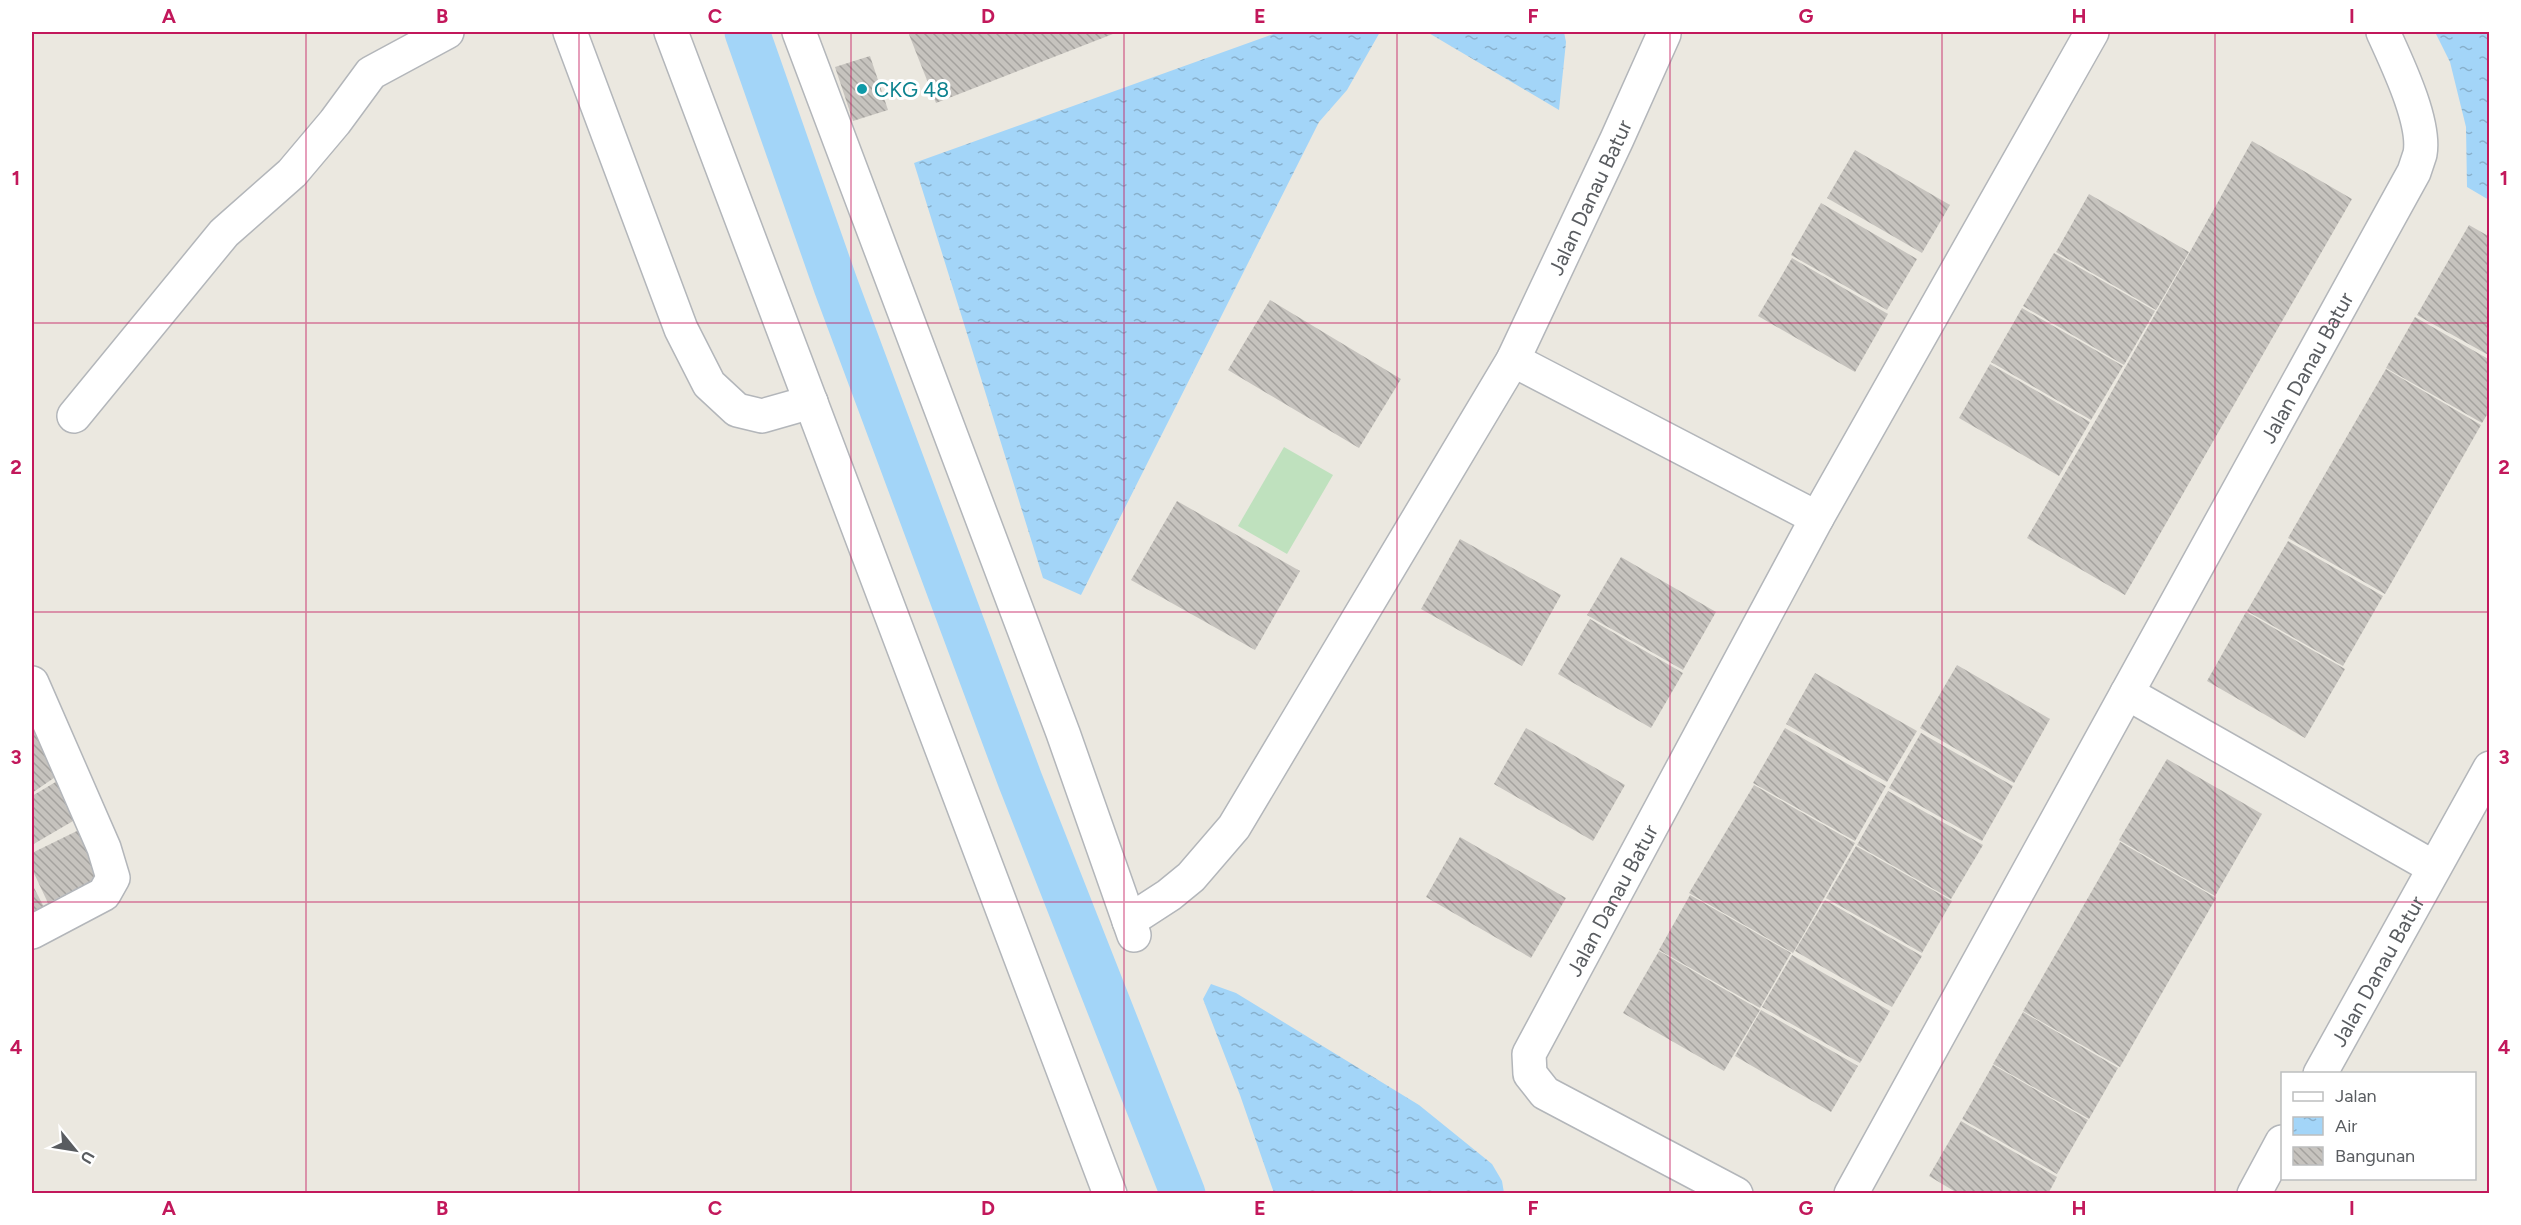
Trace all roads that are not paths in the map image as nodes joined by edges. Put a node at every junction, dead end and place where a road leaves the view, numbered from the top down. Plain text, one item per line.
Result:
1 (447, 32) edge
2 (570, 32) edge
3 (671, 32) edge
4 (800, 32) edge
5 (2092, 32) edge
6 (2383, 32) edge
7 (1664, 34) dead end
8 (1513, 360) junction
9 (811, 402) junction
10 (74, 416) dead end
11 (1817, 518) junction
12 (2127, 693) junction
13 (35, 702) edge
14 (2490, 768) edge
15 (2433, 867) junction
16 (32, 932) edge
17 (2321, 1072) edge
18 (2281, 1146) edge
19 (1110, 1194) edge
20 (1736, 1194) edge
21 (1851, 1194) edge
22 (2254, 1194) edge

1 - 10 street
2 - 9 street
3 - 9 street
4 - 8 street, Jalan Danau Batur
5 - 11 street, Jalan Danau Batur
6 - 12 street, Jalan Danau Batur
7 - 8 street, Jalan Danau Batur
8 - 11 street
9 - 19 street
11 - 20 street, Jalan Danau Batur
12 - 15 street
12 - 21 street, Jalan Danau Batur
13 - 16 street
14 - 15 street, Jalan Danau Batur
15 - 17 street, Jalan Danau Batur
18 - 22 street

